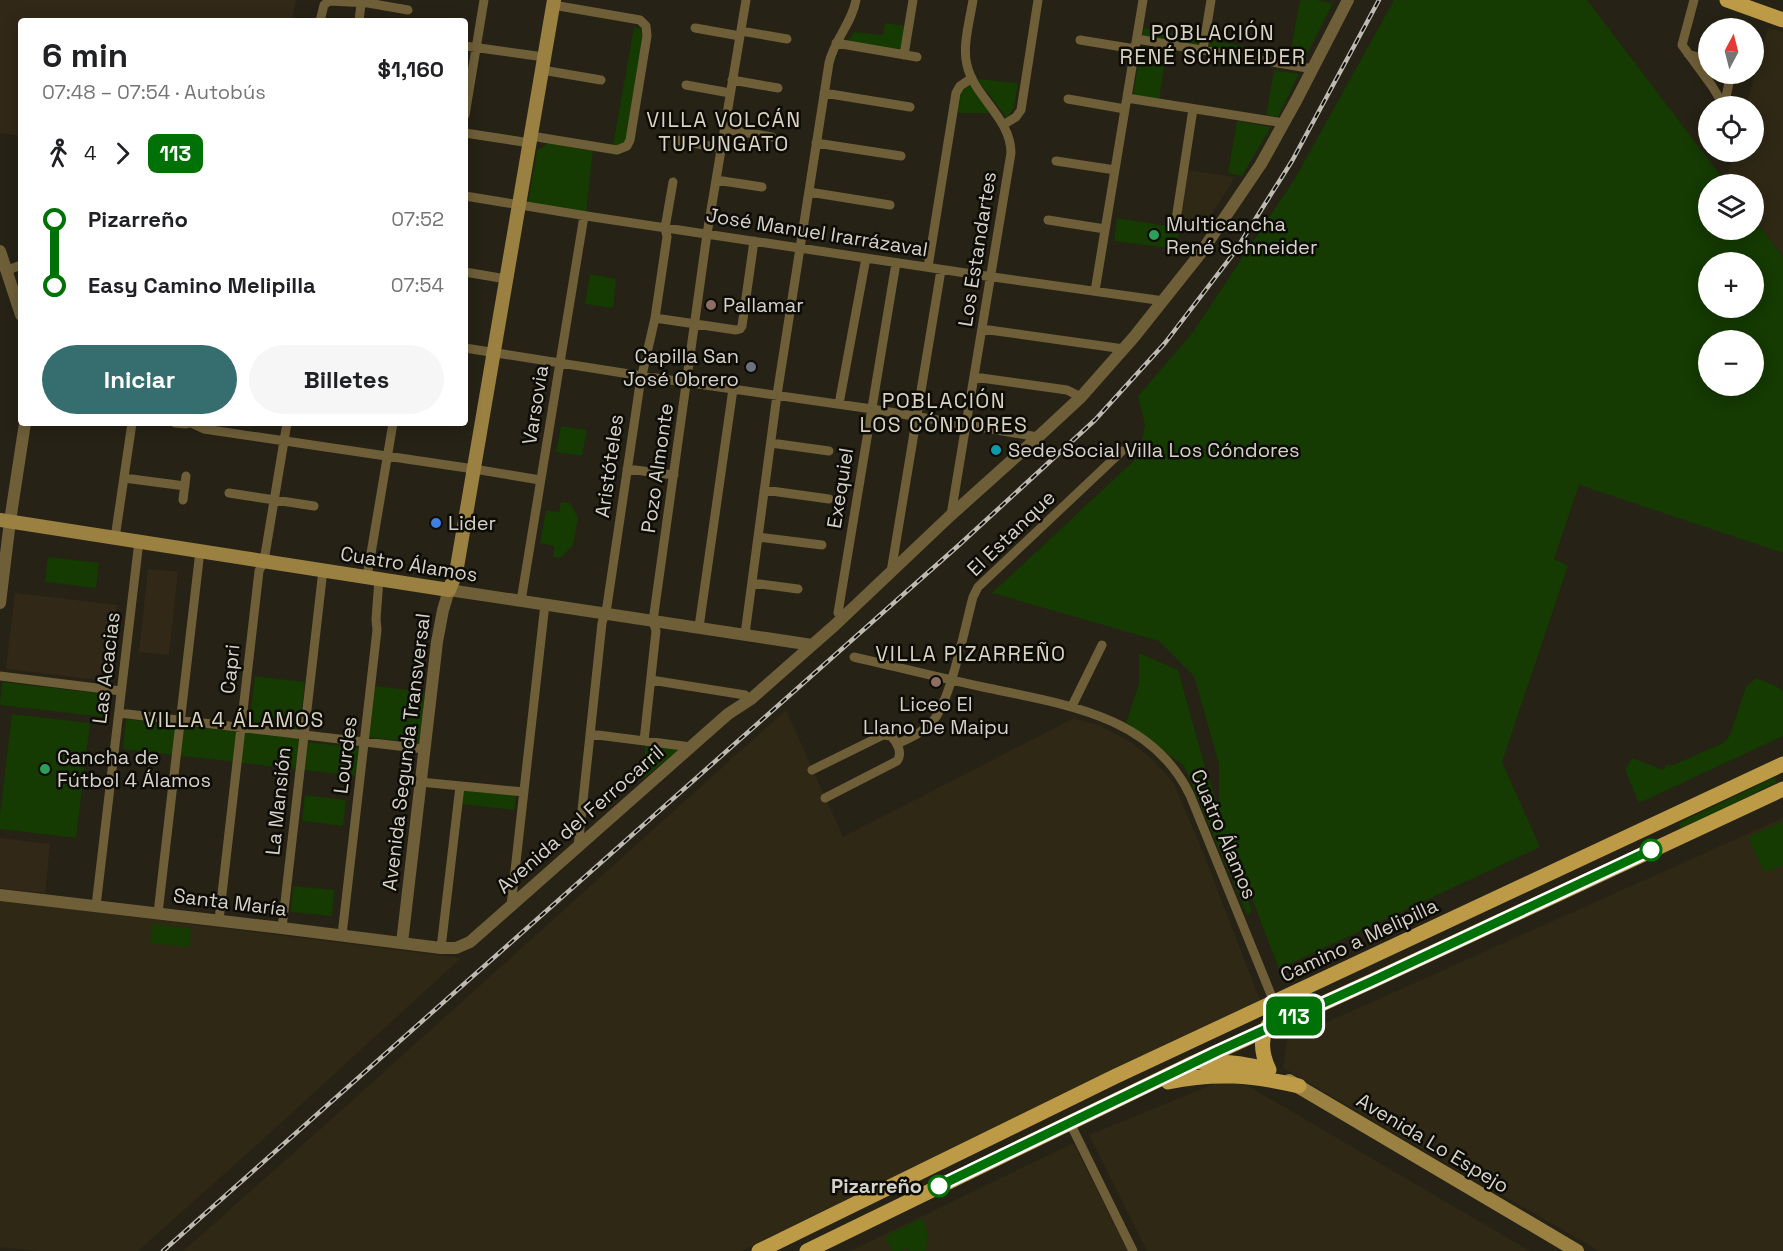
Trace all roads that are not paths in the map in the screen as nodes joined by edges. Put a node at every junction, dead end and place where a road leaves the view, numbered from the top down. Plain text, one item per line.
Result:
1 (484, 0) edge
2 (746, 0) edge
3 (856, 0) edge
4 (914, 0) edge
5 (974, 0) edge
6 (1038, 0) edge
7 (1143, 0) edge
8 (1211, 0) edge
9 (1345, 0) edge
10 (1694, 0) edge
11 (1727, 0) edge
12 (325, 1) edge
13 (339, 1) edge
14 (554, 2) edge
15 (362, 4) junction
16 (398, 4) edge
17 (408, 10) dead end
18 (321, 18) edge
19 (360, 18) edge
20 (1783, 20) edge
21 (695, 28) dead end
22 (740, 34) junction
23 (787, 39) dead end
24 (1080, 40) dead end
25 (836, 43) junction
26 (1136, 44) junction
27 (468, 46) edge
28 (476, 47) junction
29 (1203, 50) junction
30 (1688, 54) junction
31 (904, 55) junction
32 (917, 57) dead end
33 (1698, 57) edge
34 (543, 64) junction
35 (1313, 69) junction
36 (972, 78) junction
37 (601, 80) dead end
38 (732, 80) junction
39 (686, 86) dead end
40 (778, 88) dead end
41 (730, 93) junction
42 (824, 93) junction
43 (468, 96) edge
44 (1718, 96) edge
45 (1127, 98) junction
46 (1068, 99) dead end
47 (910, 107) dead end
48 (1125, 109) junction
49 (1193, 109) junction
50 (1284, 123) junction
51 (1003, 125) junction
52 (724, 129) junction
53 (468, 133) edge
54 (772, 137) dead end
55 (530, 139) junction
56 (676, 140) dead end
57 (816, 143) junction
58 (721, 148) junction
59 (901, 156) dead end
60 (1056, 160) dead end
61 (1115, 170) junction
62 (716, 180) junction
63 (673, 182) dead end
64 (762, 188) dead end
65 (808, 192) junction
66 (468, 196) edge
67 (519, 204) junction
68 (890, 205) dead end
69 (584, 216) junction
70 (1048, 220) dead end
71 (1175, 226) dead end
72 (665, 228) junction
73 (1105, 229) junction
74 (707, 234) junction
75 (754, 241) junction
76 (800, 248) junction
77 (0, 251) edge
78 (866, 258) junction
79 (896, 263) junction
80 (928, 267) junction
81 (941, 270) junction
82 (468, 273) edge
83 (12, 275) edge
84 (990, 277) junction
85 (506, 279) junction
86 (1095, 291) junction
87 (1164, 301) junction
88 (18, 302) edge
89 (655, 318) junction
90 (695, 324) junction
91 (982, 329) junction
92 (468, 348) edge
93 (1124, 349) junction
94 (494, 352) junction
95 (560, 363) junction
96 (642, 376) junction
97 (974, 377) junction
98 (687, 381) junction
99 (733, 388) junction
100 (777, 395) junction
101 (1081, 397) junction
102 (839, 404) junction
103 (872, 409) junction
104 (916, 417) junction
105 (966, 425) junction
106 (24, 426) edge
107 (132, 426) edge
108 (197, 426) edge
109 (287, 426) edge
110 (393, 426) edge
111 (1038, 437) junction
112 (284, 442) junction
113 (771, 443) junction
114 (1122, 450) dead end
115 (829, 451) dead end
116 (388, 456) junction
117 (474, 469) junction
118 (627, 469) junction
119 (674, 475) junction
120 (186, 476) dead end
121 (124, 478) junction
122 (540, 480) junction
123 (185, 486) junction
124 (764, 490) junction
125 (229, 493) dead end
126 (829, 499) dead end
127 (183, 500) dead end
128 (274, 500) junction
129 (314, 506) dead end
130 (951, 515) junction
131 (5, 521) edge
132 (758, 537) junction
133 (115, 538) junction
134 (139, 542) junction
135 (822, 545) dead end
136 (200, 551) junction
137 (264, 561) junction
138 (322, 570) junction
139 (891, 572) junction
140 (373, 578) junction
141 (752, 583) junction
142 (449, 590) junction
143 (798, 590) dead end
144 (0, 595) edge
145 (520, 601) junction
146 (545, 604) junction
147 (605, 613) junction
148 (837, 613) junction
149 (653, 621) junction
150 (699, 627) junction
151 (745, 634) junction
152 (808, 644) junction
153 (1102, 645) dead end
154 (854, 657) dead end
155 (0, 676) edge
156 (651, 680) junction
157 (951, 680) junction
158 (121, 691) junction
159 (745, 694) junction
160 (1072, 706) junction
161 (119, 713) junction
162 (728, 714) junction
163 (180, 721) junction
164 (241, 728) junction
165 (590, 734) junction
166 (304, 735) junction
167 (644, 741) junction
168 (364, 742) junction
169 (897, 744) junction
170 (691, 747) junction
171 (424, 750) junction
172 (1783, 764) edge
173 (812, 770) dead end
174 (420, 782) junction
175 (460, 786) junction
176 (1783, 789) edge
177 (524, 792) junction
178 (825, 798) dead end
179 (1665, 818) junction
180 (1675, 838) junction
181 (578, 847) junction
182 (0, 895) edge
183 (96, 906) junction
184 (510, 906) junction
185 (158, 914) junction
186 (219, 920) junction
187 (282, 928) junction
188 (342, 935) junction
189 (402, 943) junction
190 (441, 948) junction
191 (456, 948) joint
192 (1363, 961) junction
193 (1372, 981) junction
194 (1294, 993) junction
195 (1274, 1002) junction
196 (1271, 1026) junction
197 (1193, 1063) junction
198 (1269, 1070) junction
199 (1113, 1077) junction
200 (1285, 1079) junction
201 (1150, 1084) junction
202 (1299, 1086) junction
203 (1070, 1123) junction
204 (759, 1251) edge
205 (807, 1251) edge
206 (1133, 1251) edge
207 (1577, 1251) edge

1 - 28 street
2 - 22 street, Pozo Almonte
3 - 25 street
4 - 31 street
5 - 36 street, Los Estandartes
6 - 51 street
7 - 26 street
8 - 29 street
9 - 35 street, Avenida del Ferrocarril
10 - 30 street
11 - 20 main road
12 - 13 street
12 - 18 street
13 - 15 street
14 - 34 main road, Avenida Segunda Transversal
14 - 55 street
15 - 16 street
15 - 19 street
16 - 17 street
21 - 22 street
22 - 23 street
22 - 38 street, Pozo Almonte
24 - 26 street
25 - 31 street
25 - 42 street
26 - 29 street
26 - 45 street
27 - 28 street
28 - 34 street
28 - 43 street
29 - 35 street
30 - 33 street
30 - 44 street
31 - 32 street
34 - 37 street
34 - 55 main road, Avenida Segunda Transversal
35 - 50 street, Avenida del Ferrocarril
36 - 51 street, Los Estandartes
36 - 80 street
38 - 40 street
38 - 41 street, Pozo Almonte
39 - 41 street
41 - 52 street, Pozo Almonte
42 - 47 street
42 - 57 street
45 - 48 street
45 - 49 street
46 - 48 street
48 - 61 street
49 - 50 street
49 - 71 street
50 - 87 street, Avenida del Ferrocarril
51 - 84 street, Los Estandartes
52 - 54 street
52 - 58 street, Pozo Almonte
53 - 55 street
55 - 67 main road, Avenida Segunda Transversal
56 - 58 street
57 - 59 street
57 - 65 street
58 - 62 street, Pozo Almonte
60 - 61 street
61 - 73 street
62 - 64 street
62 - 74 street, Pozo Almonte
63 - 72 street, Aristóteles
65 - 68 street
65 - 76 street
66 - 67 street, José Manuel Irarrázaval
67 - 69 street, José Manuel Irarrázaval
67 - 85 main road, Avenida Segunda Transversal
69 - 72 street, José Manuel Irarrázaval
69 - 95 street, Varsovia
70 - 73 street
72 - 74 street, José Manuel Irarrázaval
72 - 89 street, Aristóteles
73 - 86 street
74 - 75 street, José Manuel Irarrázaval
74 - 90 street, Pozo Almonte
75 - 76 street, José Manuel Irarrázaval
75 - 90 street
76 - 78 street, José Manuel Irarrázaval
76 - 100 street
77 - 83 street
78 - 79 street, José Manuel Irarrázaval
78 - 102 street
79 - 80 street, José Manuel Irarrázaval
79 - 103 street, Exequiel
80 - 81 street, José Manuel Irarrázaval
81 - 84 street, José Manuel Irarrázaval
81 - 104 street
82 - 85 street
83 - 88 street
84 - 86 street, José Manuel Irarrázaval
84 - 91 street, Los Estandartes
85 - 94 main road, Avenida Segunda Transversal
86 - 87 street, José Manuel Irarrázaval
87 - 93 street, Avenida del Ferrocarril
89 - 90 street
89 - 96 street, Aristóteles
90 - 98 street, Pozo Almonte
91 - 93 street
91 - 97 street, Los Estandartes
92 - 94 street
93 - 101 street, Avenida del Ferrocarril
94 - 95 street
94 - 117 main road, Avenida Segunda Transversal
95 - 96 street
95 - 122 street, Varsovia
96 - 98 street
96 - 118 street, Aristóteles
97 - 101 street
97 - 105 street, Los Estandartes
98 - 99 street
98 - 119 street, Pozo Almonte
99 - 100 street
99 - 150 street
100 - 102 street
100 - 113 street
101 - 111 street, Avenida del Ferrocarril
102 - 103 street
103 - 104 street
103 - 148 street, Exequiel
104 - 105 street
104 - 139 street
105 - 111 street
105 - 130 street, Los Estandartes
106 - 131 street
107 - 121 street
108 - 112 street
109 - 112 street, Capri
110 - 116 street, Lourdes
111 - 130 street, Avenida del Ferrocarril
112 - 116 street
112 - 128 street, Capri
113 - 115 street
113 - 124 street
114 - 157 street, El Estanque
116 - 117 street
116 - 140 street, Lourdes
117 - 122 street
117 - 142 main road, Avenida Segunda Transversal
118 - 119 street
118 - 147 street, Aristóteles
119 - 149 street, Pozo Almonte
120 - 123 street
121 - 123 street
121 - 133 street
122 - 145 street, Varsovia
123 - 127 street
124 - 126 street
124 - 132 street
125 - 128 street
128 - 129 street
128 - 137 street, Capri
130 - 139 street, Avenida del Ferrocarril
131 - 133 main road, Cuatro Álamos
131 - 144 street
132 - 135 street
132 - 141 street
133 - 134 main road, Cuatro Álamos
134 - 136 main road, Cuatro Álamos
134 - 158 street, Las Acacias
136 - 137 main road, Cuatro Álamos
136 - 163 street
137 - 138 main road, Cuatro Álamos
137 - 164 street, Capri
138 - 140 main road, Cuatro Álamos
138 - 166 street, La Mansión
139 - 148 street, Avenida del Ferrocarril
139 - 152 street, Avenida del Ferrocarril
140 - 142 main road, Cuatro Álamos
140 - 168 street, Lourdes
141 - 143 street
141 - 151 street
142 - 145 street, Cuatro Álamos
142 - 171 street, Avenida Segunda Transversal
145 - 146 street, Cuatro Álamos
146 - 147 street, Cuatro Álamos
146 - 177 street
147 - 149 street, Cuatro Álamos
147 - 165 street, Aristóteles
148 - 152 street, Avenida del Ferrocarril
149 - 150 street, Cuatro Álamos
149 - 156 street, Pozo Almonte
150 - 151 street, Cuatro Álamos
151 - 152 street, Cuatro Álamos
152 - 159 street, Avenida del Ferrocarril
152 - 162 street, Avenida del Ferrocarril
153 - 160 street
154 - 157 street, Cuatro Álamos
155 - 158 street
156 - 159 street
156 - 167 street, Pozo Almonte
157 - 160 street, Cuatro Álamos
157 - 169 street, El Estanque
158 - 161 street, Las Acacias
159 - 162 street, Avenida del Ferrocarril
160 - 195 street, Cuatro Álamos
161 - 163 street
161 - 183 street, Las Acacias
162 - 170 street, Avenida del Ferrocarril
163 - 164 street
163 - 185 street
164 - 166 street
164 - 186 street, Capri
165 - 167 street
165 - 181 street, Aristóteles
166 - 168 street
166 - 187 street, La Mansión
167 - 170 street
168 - 171 street
168 - 188 street, Lourdes
169 - 173 street
169 - 178 street
170 - 181 street, Avenida del Ferrocarril
171 - 174 street, Avenida Segunda Transversal
172 - 179 main road, Camino a Melipilla
174 - 175 street
174 - 189 street, Avenida Segunda Transversal
175 - 177 street
175 - 190 street
176 - 180 main road, Camino a Melipilla
177 - 184 street
179 - 180 main road
179 - 192 main road, Camino a Melipilla
180 - 193 main road, Camino a Melipilla
181 - 184 street, Avenida del Ferrocarril
182 - 183 street, Santa María
183 - 185 street, Santa María
184 - 191 street, Avenida del Ferrocarril
185 - 186 street, Santa María
186 - 187 street, Santa María
187 - 188 street, Santa María
188 - 189 street, Santa María
189 - 190 street, Santa María
190 - 191 street, Santa María
192 - 193 main road
192 - 194 main road, Camino a Melipilla
193 - 196 main road, Camino a Melipilla
194 - 195 main road, Camino a Melipilla
194 - 196 main road
195 - 199 main road, Camino a Melipilla
196 - 197 main road, Camino a Melipilla
196 - 198 main road
196 - 200 main road
197 - 198 main road
197 - 199 main road
197 - 201 main road, Camino a Melipilla
198 - 200 main road, Avenida Lo Espejo
199 - 204 main road, Camino a Melipilla
200 - 202 main road, Avenida Lo Espejo
201 - 202 main road
201 - 203 main road, Camino a Melipilla
202 - 207 main road, Avenida Lo Espejo
203 - 205 main road, Camino a Melipilla
203 - 206 street

